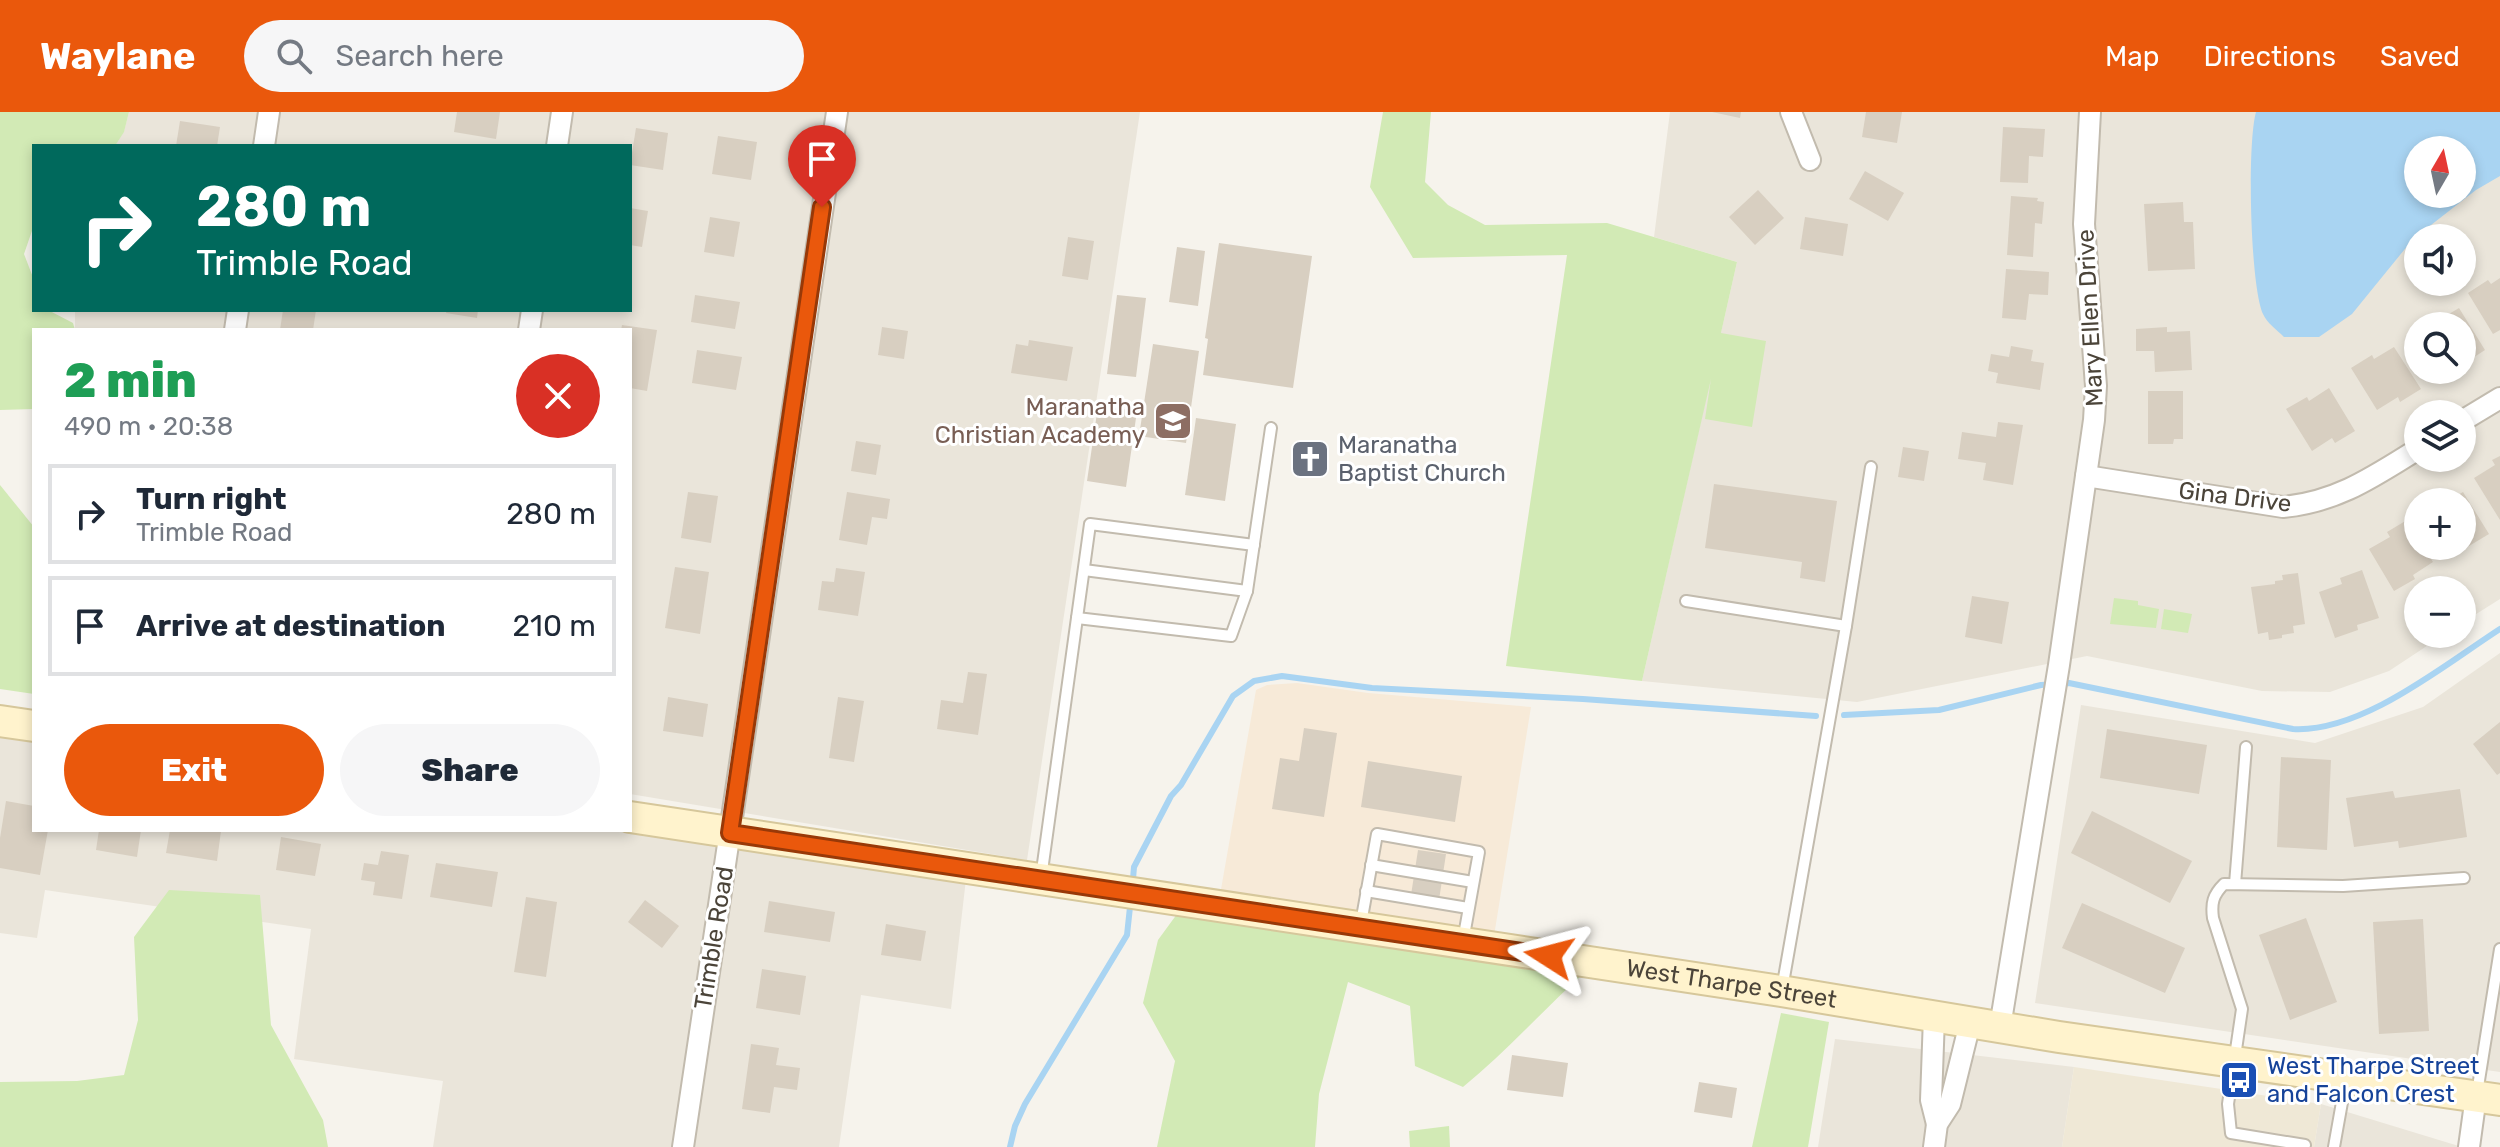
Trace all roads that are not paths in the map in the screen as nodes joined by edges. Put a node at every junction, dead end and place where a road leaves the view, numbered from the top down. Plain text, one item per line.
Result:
1 (269, 112) edge
2 (562, 112) edge
3 (837, 112) edge
4 (1791, 112) edge
5 (2090, 112) edge
6 (264, 144) edge
7 (557, 144) edge
8 (1810, 160) dead end
9 (2500, 398) edge
10 (2476, 413) edge
11 (1271, 428) dead end
12 (2404, 457) edge
13 (1871, 467) dead end
14 (2086, 476) junction
15 (1254, 545) junction
16 (1084, 570) junction
17 (1247, 591) junction
18 (1686, 601) dead end
19 (1077, 618) junction
20 (1846, 626) junction
21 (0, 721) edge
22 (32, 726) edge
23 (2246, 747) dead end
24 (632, 817) edge
25 (730, 833) junction
26 (1371, 865) junction
27 (2464, 878) dead end
28 (1041, 880) junction
29 (1473, 882) junction
30 (2235, 884) junction
31 (1366, 891) junction
32 (1468, 908) junction
33 (1360, 928) junction
34 (1462, 943) junction
35 (2500, 949) edge
36 (1781, 991) junction
37 (1934, 1017) junction
38 (1970, 1023) junction
39 (2000, 1027) junction
40 (2234, 1062) junction
41 (2347, 1078) junction
42 (2488, 1098) edge
43 (1937, 1124) junction
44 (2305, 1145) edge
45 (683, 1147) edge
46 (1934, 1147) edge
47 (2334, 1147) edge
48 (2469, 1147) edge

1 - 6 street
2 - 7 street
3 - 25 street, Trimble Road
4 - 8 street
5 - 14 street, Mary Ellen Drive
9 - 10 street
11 - 15 lane
12 - 14 street, Gina Drive
13 - 20 lane
14 - 39 street, Mary Ellen Drive
15 - 16 lane
15 - 17 lane
16 - 17 lane
16 - 19 lane
17 - 19 lane
18 - 20 lane
19 - 28 lane
20 - 36 lane
21 - 22 main road
23 - 30 lane
24 - 25 main road, West Tharpe Street
25 - 28 main road, West Tharpe Street
25 - 45 street, Trimble Road
26 - 29 lane
26 - 29 lane
26 - 31 lane
27 - 30 lane
28 - 33 main road, West Tharpe Street
29 - 32 lane
30 - 40 lane
31 - 32 lane
31 - 33 lane
32 - 34 lane
33 - 34 main road, West Tharpe Street
34 - 36 main road, West Tharpe Street
35 - 42 lane
36 - 37 main road, West Tharpe Street
37 - 38 main road, West Tharpe Street
37 - 43 street
38 - 39 main road, West Tharpe Street
38 - 43 street
39 - 40 main road, West Tharpe Street
40 - 41 main road, West Tharpe Street
40 - 44 lane
41 - 42 main road, West Tharpe Street
41 - 47 lane
42 - 48 street
43 - 46 street

